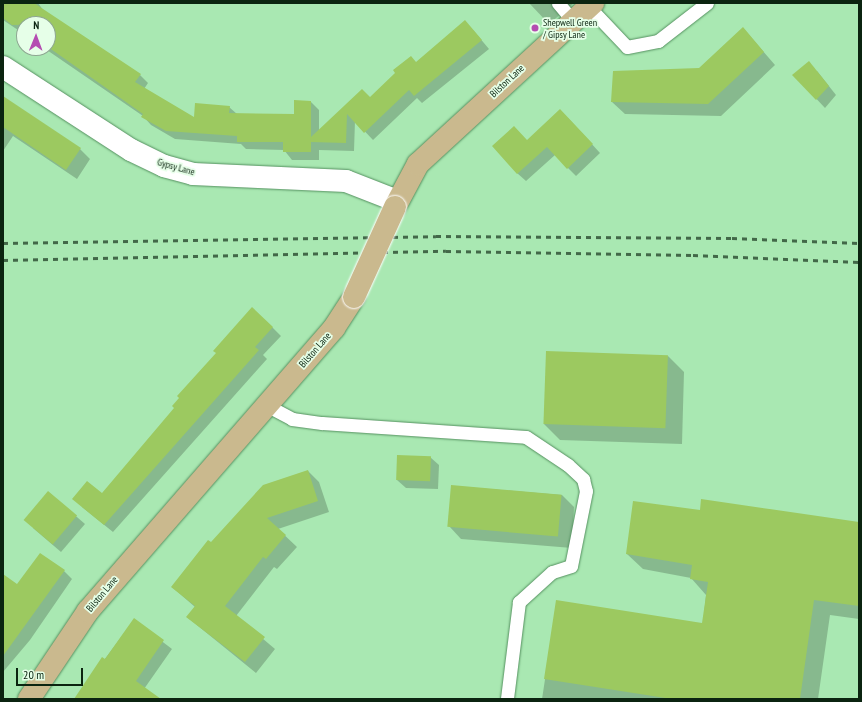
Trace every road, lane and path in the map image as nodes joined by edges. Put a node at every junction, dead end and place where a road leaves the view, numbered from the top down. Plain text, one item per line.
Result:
1 (558, 3) edge
2 (707, 3) edge
3 (585, 10) edge
4 (3, 67) edge
5 (396, 204) junction
6 (266, 405) junction
7 (29, 699) edge
8 (506, 699) edge

1 - 3 lane
2 - 3 lane
3 - 5 main road, Bilston Lane
4 - 5 street, Gypsy Lane
5 - 6 main road, Bilston Lane, bridge
6 - 7 main road, Bilston Lane
6 - 8 lane

